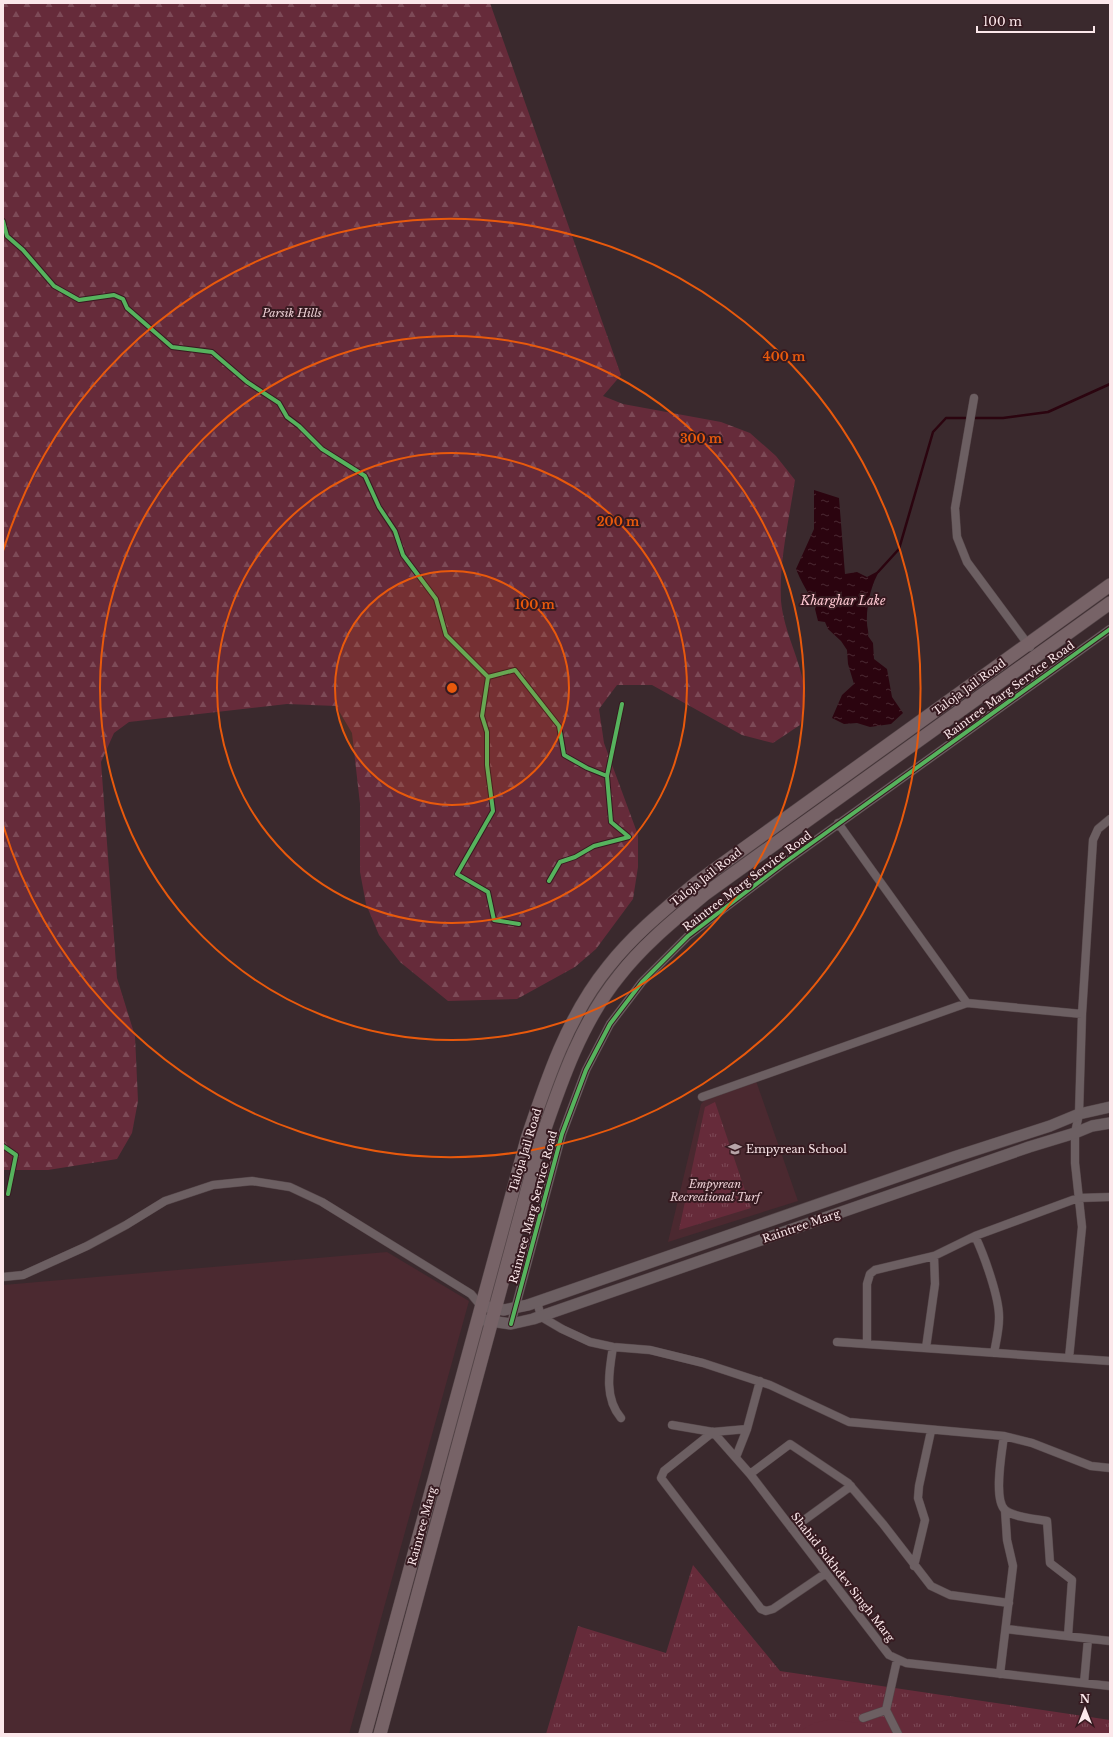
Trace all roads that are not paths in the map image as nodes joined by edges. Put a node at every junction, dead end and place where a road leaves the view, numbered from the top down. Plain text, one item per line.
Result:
1 (974, 398) dead end
2 (1110, 586) edge
3 (1110, 603) edge
4 (1110, 629) edge
5 (1028, 644) junction
6 (1036, 656) junction
7 (1110, 819) edge
8 (838, 823) junction
9 (967, 1003) junction
10 (1082, 1014) junction
11 (702, 1097) dead end
12 (1110, 1106) edge
13 (1079, 1114) junction
14 (1110, 1123) edge
15 (1075, 1133) junction
16 (1110, 1197) edge
17 (1078, 1198) junction
18 (975, 1236) junction
19 (934, 1256) junction
20 (3, 1277) edge
21 (537, 1302) junction
22 (481, 1306) junction
23 (495, 1309) junction
24 (515, 1309) junction
25 (541, 1316) junction
26 (478, 1318) junction
27 (491, 1322) junction
28 (511, 1324) junction
29 (837, 1342) dead end
30 (867, 1344) junction
31 (613, 1347) junction
32 (926, 1348) junction
33 (994, 1353) junction
34 (1069, 1358) junction
35 (1110, 1361) edge
36 (760, 1381) junction
37 (622, 1418) dead end
38 (672, 1425) dead end
39 (747, 1429) junction
40 (931, 1431) junction
41 (714, 1432) junction
42 (1004, 1436) junction
43 (736, 1457) junction
44 (1110, 1468) edge
45 (750, 1474) junction
46 (851, 1486) junction
47 (1005, 1510) junction
48 (792, 1529) junction
49 (914, 1566) junction
50 (826, 1573) junction
51 (1009, 1603) junction
52 (1006, 1629) junction
53 (1068, 1636) junction
54 (1088, 1639) junction
55 (1110, 1641) edge
56 (897, 1660) junction
57 (1000, 1674) junction
58 (1084, 1683) junction
59 (1110, 1686) edge
60 (886, 1710) junction
61 (863, 1718) dead end
62 (366, 1734) edge
63 (380, 1734) edge
64 (898, 1734) edge

1 - 5 street
2 - 5 main road, Taloja Jail Road
3 - 6 main road, Taloja Jail Road
4 - 8 street, Raintree Marg Service Road
5 - 6 street
5 - 22 main road, Taloja Jail Road
6 - 23 main road, Taloja Jail Road
7 - 10 street
8 - 9 street
8 - 24 street, Raintree Marg Service Road
9 - 10 street
9 - 11 street
10 - 13 street
12 - 13 main road, Raintree Marg
13 - 15 street
13 - 21 main road, Raintree Marg
14 - 15 main road, Raintree Marg
15 - 17 street
15 - 25 main road, Raintree Marg
16 - 17 street
17 - 18 street
17 - 34 street
18 - 19 street
18 - 33 street
19 - 30 street
19 - 32 street
20 - 22 street
21 - 24 main road, Raintree Marg
21 - 25 street
22 - 23 main road, Raintree Marg
22 - 26 main road, Raintree Marg
23 - 24 main road, Raintree Marg
23 - 27 main road, Raintree Marg
24 - 28 street, Raintree Marg Service Road
25 - 28 main road, Raintree Marg
25 - 31 street
26 - 27 main road, Raintree Marg
26 - 62 main road, Raintree Marg
27 - 28 main road, Raintree Marg
27 - 63 main road, Raintree Marg
29 - 30 street
30 - 32 street
31 - 36 street
31 - 37 street
32 - 33 street
33 - 34 street
34 - 35 street
36 - 39 street
36 - 40 street
38 - 41 street
39 - 41 street
39 - 43 street
40 - 42 street
40 - 49 street
41 - 43 street, Shahid Sukhdev Singh Marg
41 - 50 street
42 - 44 street
42 - 47 street
43 - 45 street, Shahid Sukhdev Singh Marg
45 - 46 street
45 - 48 street, Shahid Sukhdev Singh Marg
46 - 48 street
46 - 49 street
47 - 51 street
47 - 53 street
48 - 50 street, Shahid Sukhdev Singh Marg
49 - 51 street
50 - 56 street, Shahid Sukhdev Singh Marg
51 - 52 street
52 - 53 street
52 - 57 street
53 - 54 street
54 - 55 street
54 - 58 street
56 - 57 street
56 - 60 street
57 - 58 street
58 - 59 street
60 - 61 street
60 - 64 street

